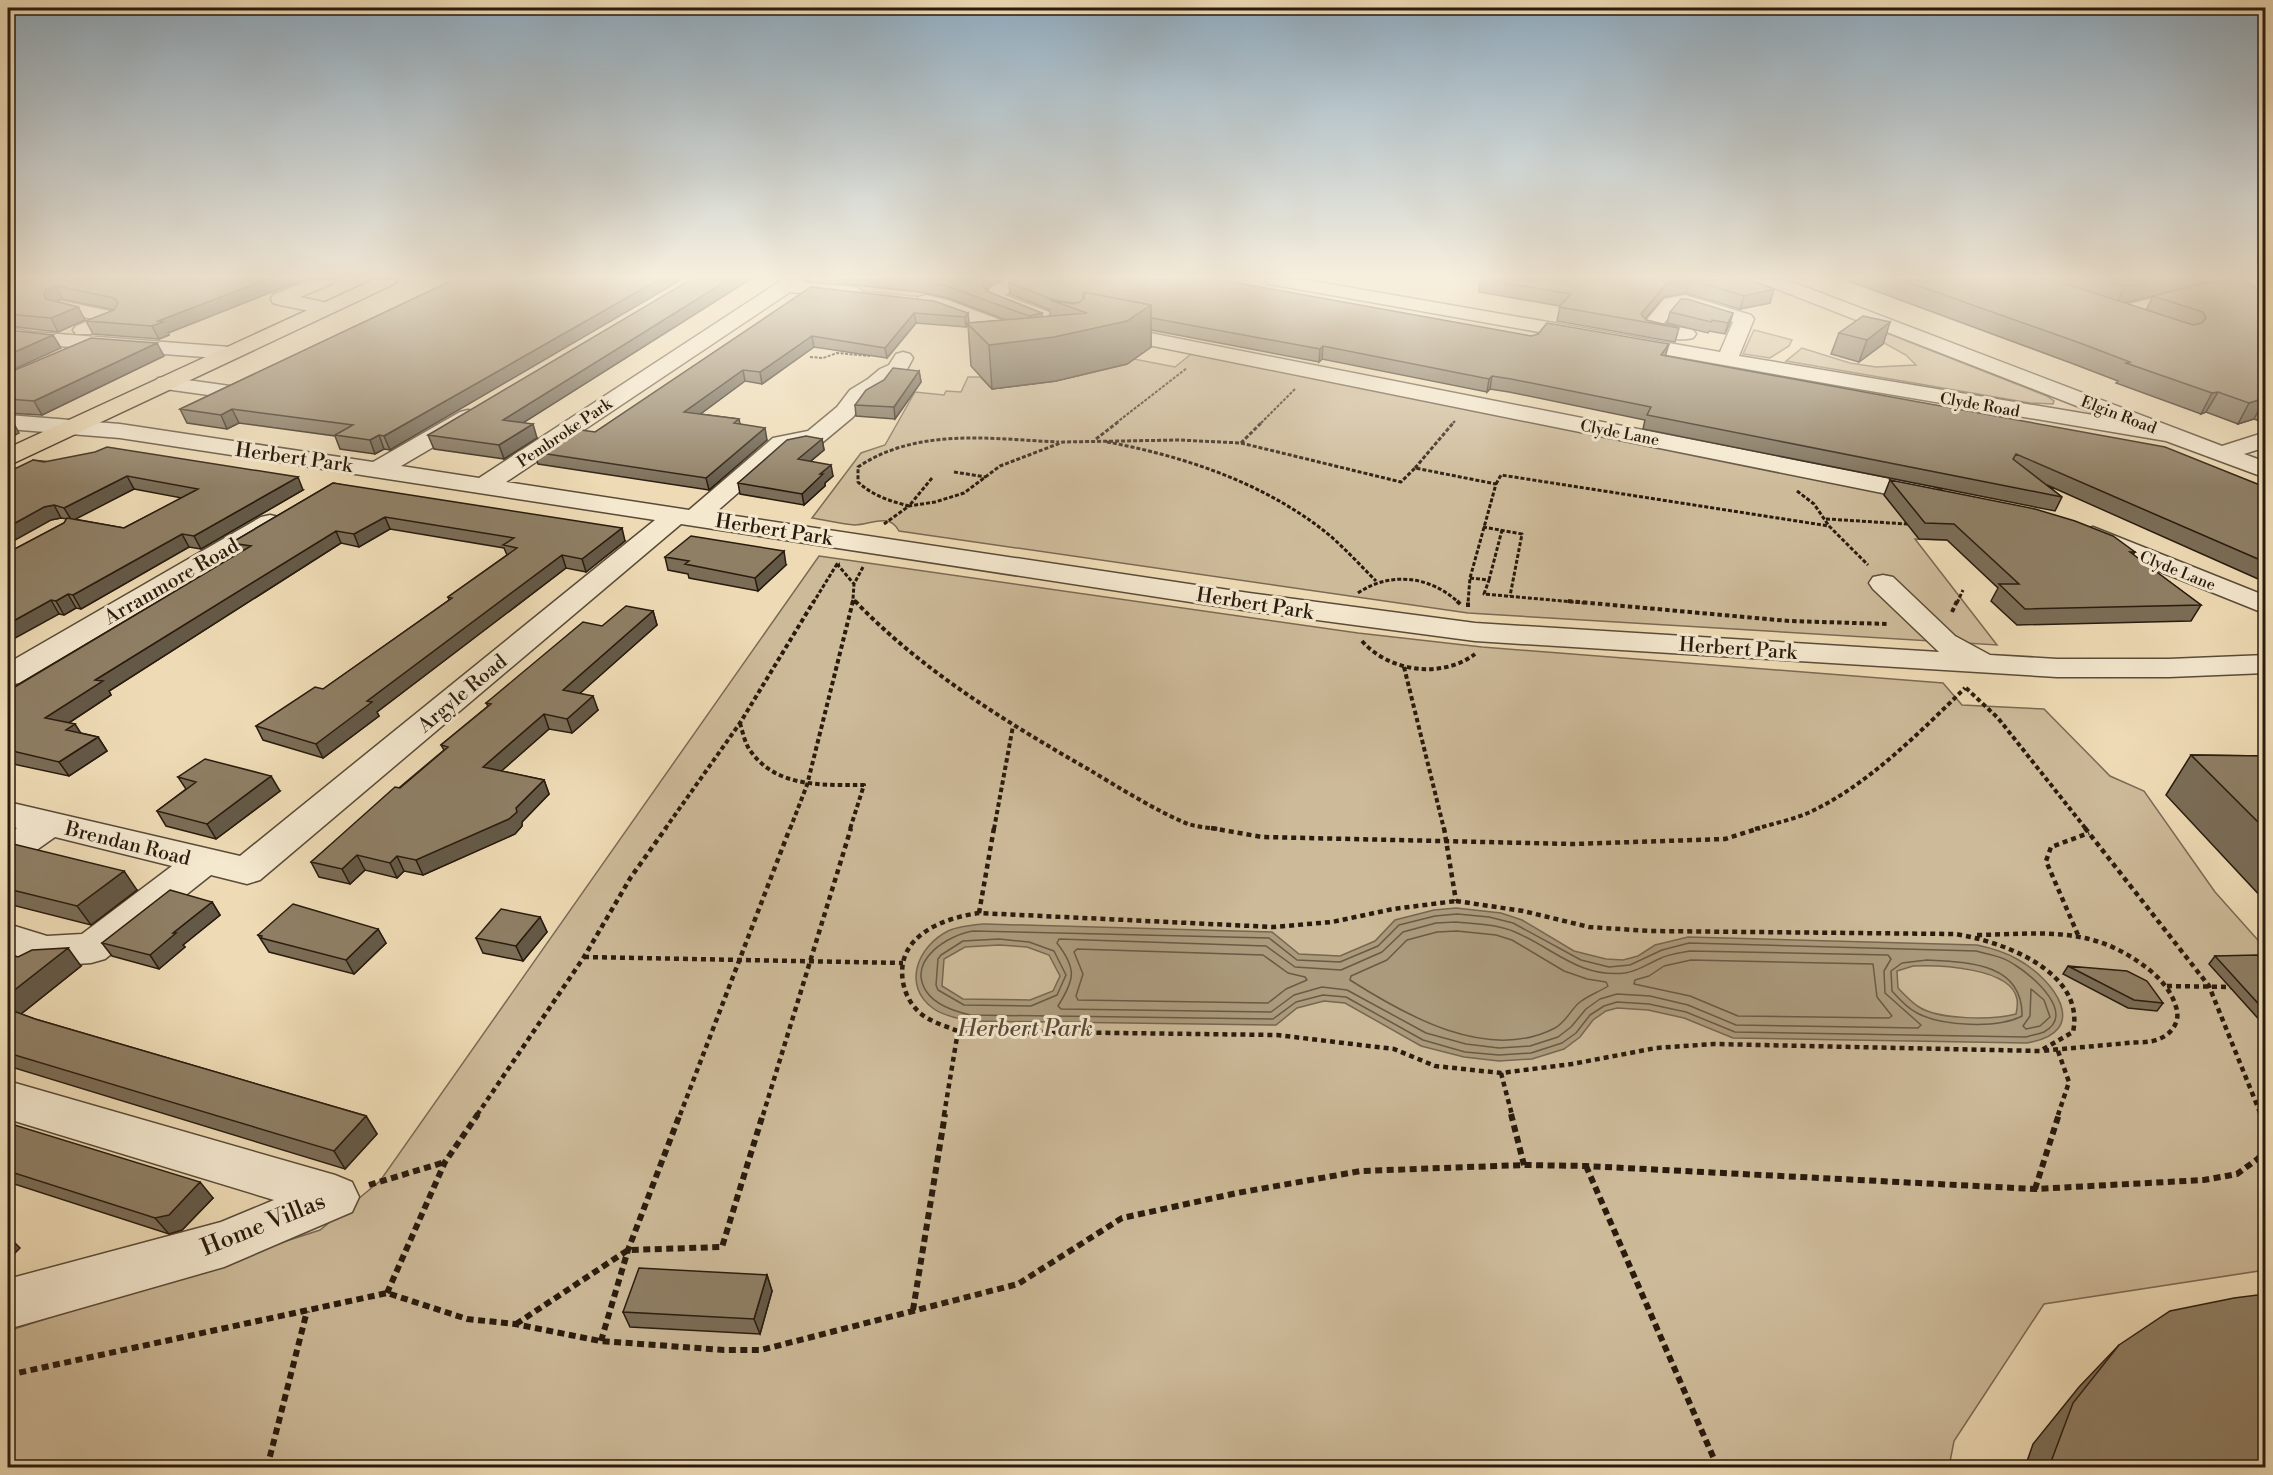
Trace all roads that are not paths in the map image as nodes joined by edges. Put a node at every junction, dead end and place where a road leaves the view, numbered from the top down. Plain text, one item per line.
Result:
1 (179, 349) edge
2 (239, 349) edge
3 (691, 349) edge
4 (1128, 349) edge
5 (1198, 349) edge
6 (1714, 349) edge
7 (1949, 349) edge
8 (230, 353) junction
9 (1171, 357) dead end
10 (903, 358) road end
11 (166, 383) junction
12 (230, 392) edge
13 (2077, 398) junction
14 (484, 408) edge
15 (2047, 415) junction
16 (8, 422) edge
17 (74, 427) junction
18 (2174, 435) junction
19 (2265, 439) edge
20 (2221, 454) junction
21 (8, 457) edge
22 (372, 468) junction
23 (2265, 471) edge
24 (485, 485) junction
25 (331, 487) edge
26 (1959, 500) edge
27 (291, 511) edge
28 (686, 516) junction
29 (2069, 526) edge
30 (1883, 583) road end
31 (2265, 606) edge
32 (1985, 664) junction
33 (2265, 664) edge
34 (8, 676) edge
35 (8, 814) edge
36 (49, 824) junction
37 (8, 852) edge
38 (204, 861) junction
39 (248, 871) joint
40 (8, 939) edge
41 (8, 1101) edge
42 (8, 1304) edge

1 - 8 street
2 - 8 main road
3 - 24 street, Pembroke Park
4 - 9 street
5 - 26 street, Clyde Lane
6 - 15 street, Clyde Road
7 - 13 street, Elgin Road
8 - 11 main road
10 - 28 street, Argyle Road
11 - 12 street
11 - 17 main road
13 - 15 street, Clyde Road
13 - 18 street, Elgin Road
14 - 22 street
15 - 18 street, Clyde Road
16 - 17 street, Herbert Park
17 - 21 main road
17 - 22 street, Herbert Park
18 - 20 street, Elgin Road
19 - 20 street
20 - 23 street, Elgin Road
22 - 24 street, Herbert Park
22 - 25 street
24 - 28 street, Herbert Park
27 - 34 street, Arranmore Road
28 - 32 street, Herbert Park
28 - 39 street, Argyle Road
29 - 31 street, Clyde Lane
30 - 32 street
32 - 33 street, Herbert Park
35 - 36 street, Brendan Road
36 - 37 street
36 - 38 street, Brendan Road
38 - 39 street, Brendan Road
38 - 40 street
41 - 42 street, Home Villas

